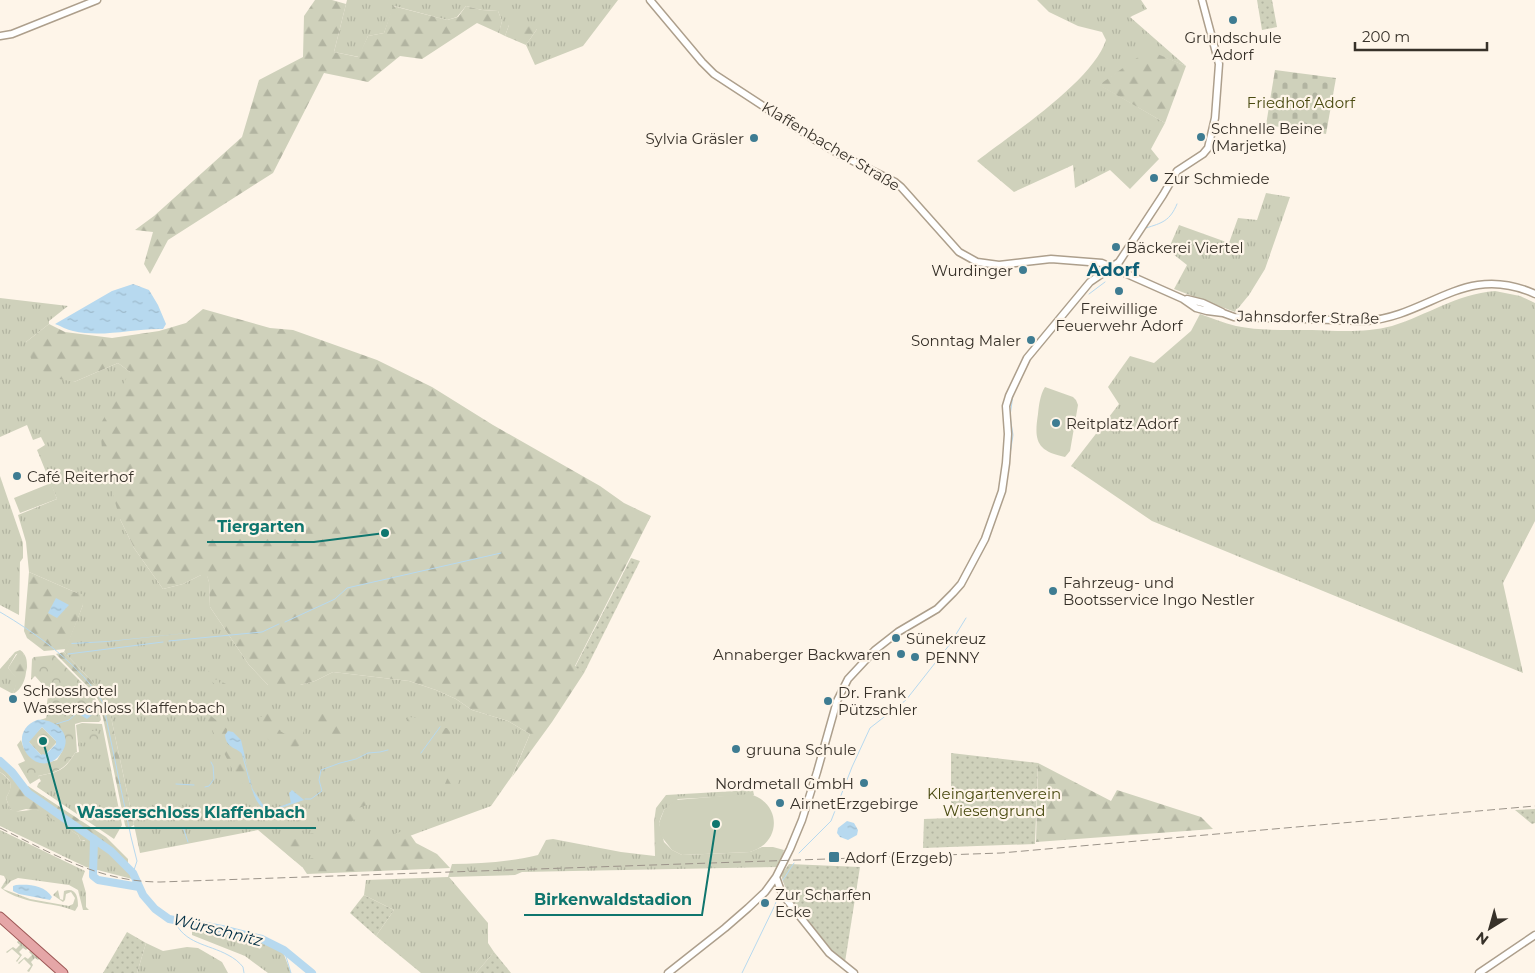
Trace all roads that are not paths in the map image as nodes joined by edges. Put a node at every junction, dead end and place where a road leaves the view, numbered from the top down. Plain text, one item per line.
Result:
1 (97, 0) edge
2 (650, 0) edge
3 (1202, 0) edge
4 (0, 36) edge
5 (1112, 267) junction
6 (1535, 294) edge
7 (776, 877) junction
8 (765, 892) junction
9 (782, 894) junction
10 (0, 917) edge
11 (1535, 935) edge
12 (63, 973) edge
13 (668, 973) edge
14 (854, 973) edge
15 (1479, 973) edge

1 - 4 street
2 - 5 street, Klaffenbacher Straße
3 - 5 street
5 - 6 street, Jahnsdorfer Straße
5 - 7 street
7 - 8 street
7 - 9 street
8 - 9 street
8 - 13 street
9 - 14 street
10 - 12 main road
11 - 15 street

